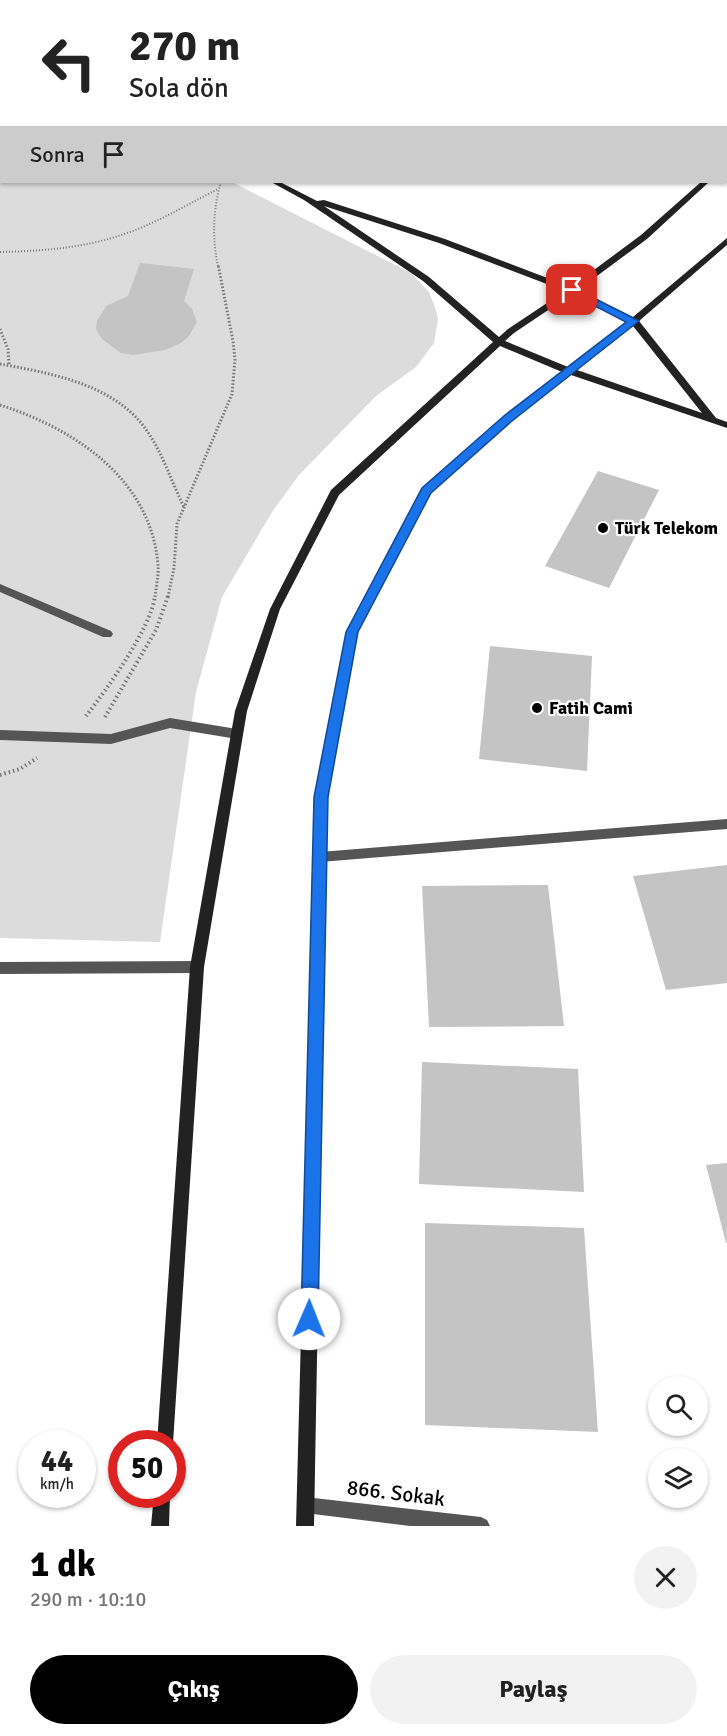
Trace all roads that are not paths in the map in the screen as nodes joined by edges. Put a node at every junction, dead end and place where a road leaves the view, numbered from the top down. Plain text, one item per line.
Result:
1 (277, 183) edge
2 (704, 183) edge
3 (307, 198) junction
4 (727, 241) edge
5 (572, 290) junction
6 (634, 321) junction
7 (499, 342) junction
8 (569, 371) junction
9 (712, 419) junction
10 (727, 425) edge
11 (0, 588) edge
12 (107, 634) dead end
13 (237, 734) junction
14 (0, 735) edge
15 (727, 824) edge
16 (320, 857) junction
17 (197, 967) junction
18 (0, 968) edge
19 (166, 1430) edge
20 (306, 1504) junction
21 (161, 1508) edge
22 (160, 1526) edge
23 (305, 1526) edge
24 (481, 1526) edge

1 - 3 main road
2 - 5 main road
3 - 5 main road
3 - 7 main road
4 - 6 main road
5 - 6 main road
5 - 7 main road
6 - 8 main road
6 - 9 main road
7 - 8 main road
7 - 13 main road
8 - 9 main road
8 - 16 main road
9 - 10 main road
11 - 12 street
13 - 14 street
13 - 17 main road
15 - 16 street
16 - 20 main road
17 - 18 street
17 - 19 main road
20 - 23 main road
20 - 24 street, 866. Sokak
21 - 22 main road

